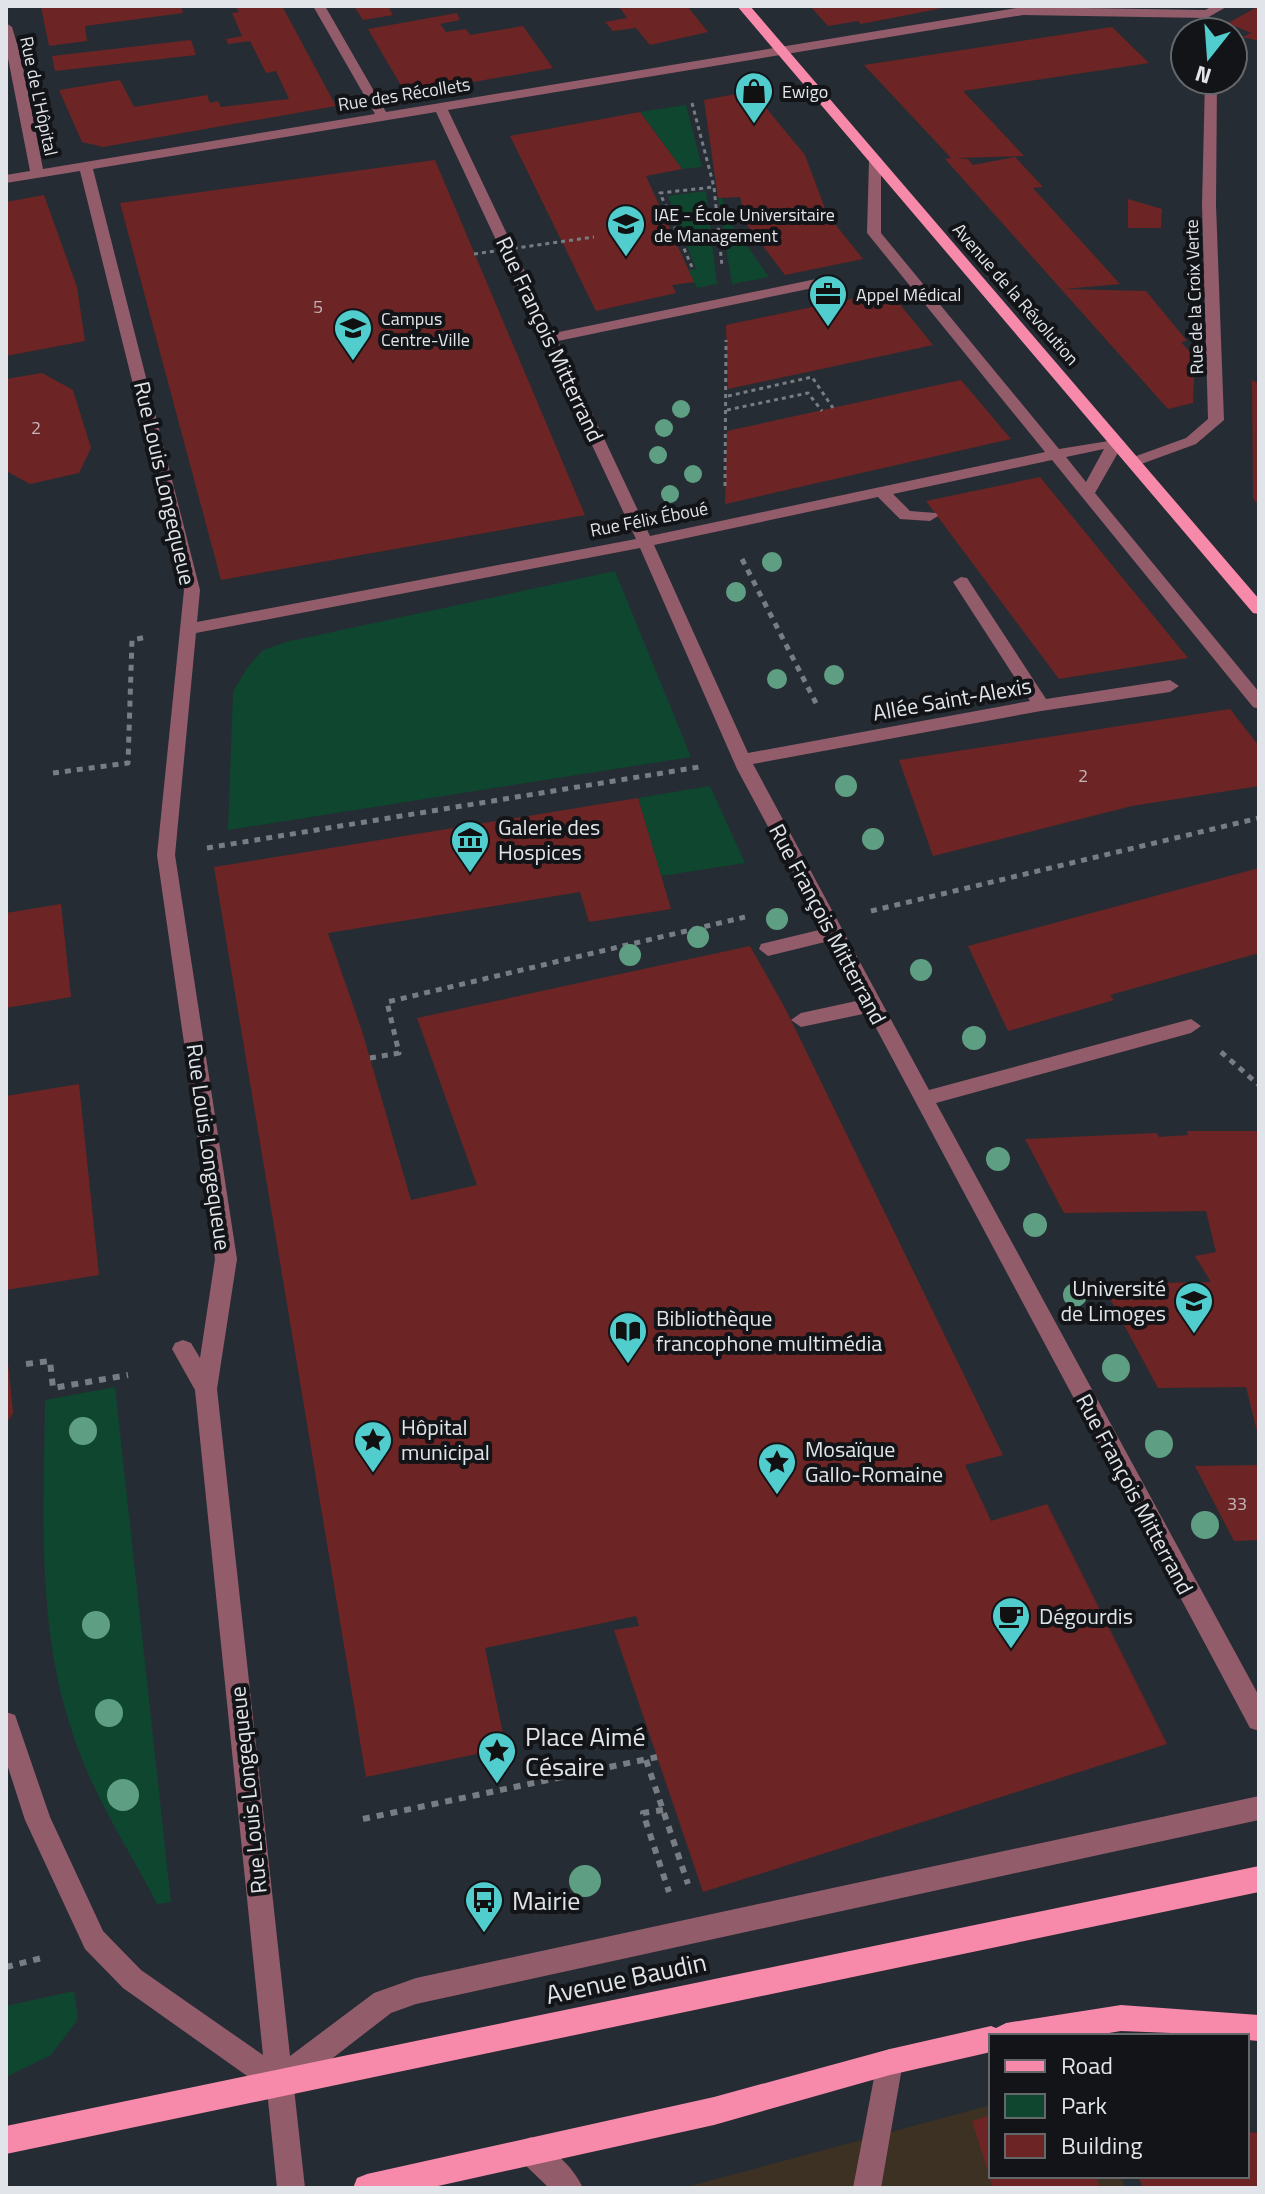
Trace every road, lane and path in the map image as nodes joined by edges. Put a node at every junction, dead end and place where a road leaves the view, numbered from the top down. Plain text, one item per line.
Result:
1 (319, 6) edge
2 (743, 6) edge
3 (1222, 6) edge
4 (1204, 10) edge
5 (6, 27) edge
6 (778, 50) junction
7 (1211, 96) edge
8 (440, 106) junction
9 (382, 116) junction
10 (876, 161) junction
11 (85, 165) junction
12 (37, 173) junction
13 (6, 179) edge
14 (714, 187) dead end
15 (594, 237) dead end
16 (474, 254) dead end
17 (692, 267) dead end
18 (834, 302) dead end
19 (550, 338) junction
20 (728, 396) dead end
21 (833, 408) dead end
22 (727, 410) dead end
23 (822, 411) dead end
24 (1116, 442) junction
25 (1054, 454) junction
26 (1133, 462) junction
27 (881, 491) junction
28 (1087, 494) junction
29 (930, 516) dead end
30 (724, 525) junction
31 (645, 542) junction
32 (961, 582) dead end
33 (1259, 609) edge
34 (188, 629) junction
35 (131, 671) dead end
36 (1170, 686) dead end
37 (1259, 703) edge
38 (1041, 705) junction
39 (857, 739) junction
40 (743, 760) junction
41 (53, 773) dead end
42 (1259, 818) edge
43 (166, 855) junction
44 (815, 900) junction
45 (829, 927) junction
46 (768, 949) dead end
47 (871, 1005) junction
48 (801, 1020) dead end
49 (1191, 1026) joint
50 (370, 1058) dead end
51 (1259, 1085) edge
52 (923, 1099) junction
53 (183, 1349) dead end
54 (26, 1364) dead end
55 (128, 1375) dead end
56 (206, 1389) junction
57 (1259, 1720) edge
58 (6, 1723) edge
59 (657, 1757) dead end
60 (646, 1760) junction
61 (1259, 1808) edge
62 (663, 1810) junction
63 (363, 1819) dead end
64 (1259, 1879) edge
65 (690, 1888) dead end
66 (672, 1903) dead end
67 (46, 1957) dead end
68 (6, 1967) edge
69 (1259, 2028) edge
70 (1019, 2034) edge
71 (989, 2039) edge
72 (890, 2062) junction
73 (279, 2082) junction
74 (6, 2140) edge
75 (531, 2151) junction
76 (291, 2188) edge
77 (367, 2188) edge
78 (569, 2188) edge
79 (867, 2188) edge

1 - 9 street
2 - 6 main road, Avenue de la Révolution
3 - 4 street
4 - 6 street, Rue des Récollets
5 - 12 street, Rue de L'Hôpital
6 - 8 street, Rue des Récollets
6 - 10 main road, Avenue de la Révolution
7 - 26 street, Rue de la Croix Verte
8 - 9 street, Rue des Récollets
8 - 19 street, Rue François Mitterrand
9 - 11 street, Rue des Récollets
10 - 24 main road, Avenue de la Révolution
10 - 25 street
11 - 12 street, Rue des Récollets
11 - 34 street, Rue Louis Longequeue
12 - 13 street, Rue des Récollets
14 - 17 path
15 - 16 path, bridge
18 - 19 street
19 - 31 street, Rue François Mitterrand
20 - 21 path
22 - 23 path
24 - 25 street, Rue Félix Éboué
24 - 26 main road, Avenue de la Révolution
24 - 28 street
25 - 27 street, Rue Félix Éboué
25 - 28 street
26 - 33 main road, Avenue de la Révolution
27 - 29 street
27 - 30 street, Rue Félix Éboué
28 - 37 street
30 - 31 street, Rue Félix Éboué
30 - 39 path
31 - 34 street, Rue Félix Éboué
31 - 40 street, Rue François Mitterrand
32 - 38 street
34 - 43 street, Rue Louis Longequeue
35 - 41 path
36 - 38 street, Allée Saint-Alexis
38 - 39 street, Allée Saint-Alexis
39 - 40 street, Allée Saint-Alexis
40 - 43 path
40 - 44 street, Rue François Mitterrand
42 - 45 path
43 - 56 street, Rue Louis Longequeue
44 - 45 street, Rue François Mitterrand
44 - 50 path
45 - 46 street
45 - 47 street, Rue François Mitterrand
47 - 48 street
47 - 52 street, Rue François Mitterrand
49 - 51 path
49 - 52 street
52 - 57 street, Rue François Mitterrand
53 - 56 street
54 - 55 path
56 - 73 street, Rue Louis Longequeue
58 - 73 street
59 - 60 path
60 - 62 path
60 - 63 path
61 - 73 street
62 - 65 path
62 - 66 path
64 - 73 main road, Avenue Baudin
67 - 68 path
69 - 70 main road
71 - 72 main road
72 - 75 main road
72 - 79 street
73 - 74 main road, Avenue Baudin
73 - 76 street, Rue Louis Longequeue
75 - 77 main road
75 - 78 street

